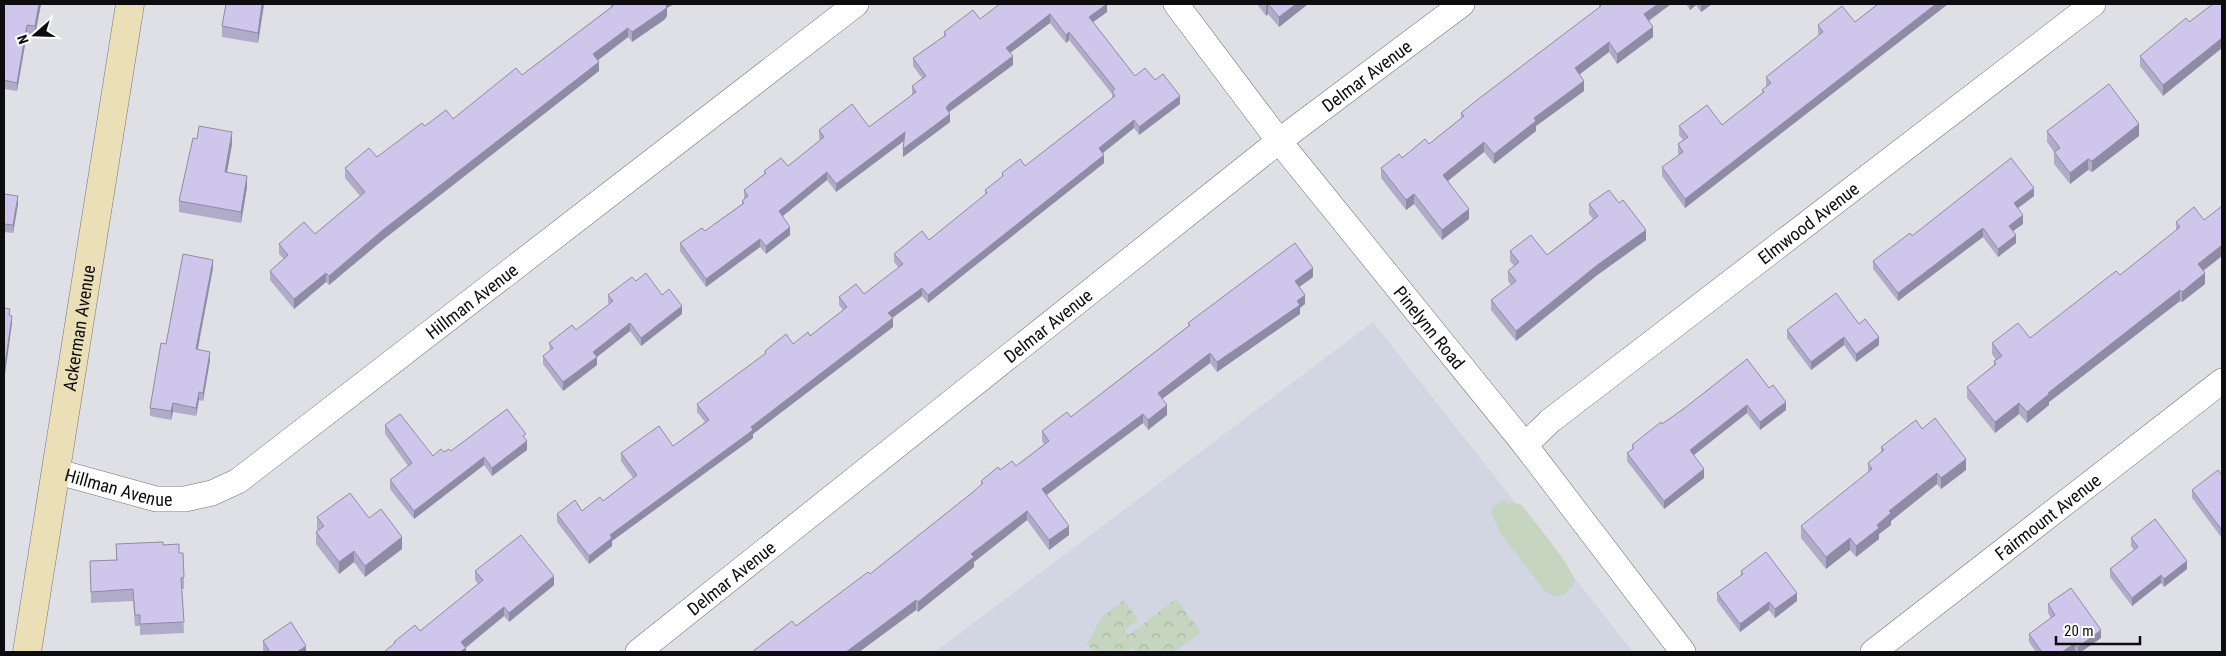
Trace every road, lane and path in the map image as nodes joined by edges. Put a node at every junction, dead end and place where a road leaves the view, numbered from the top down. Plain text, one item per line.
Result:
1 (130, 4) edge
2 (856, 4) edge
3 (1176, 4) edge
4 (1462, 4) edge
5 (2093, 4) edge
6 (1279, 141) junction
7 (2222, 381) edge
8 (1525, 445) junction
9 (55, 472) junction
10 (27, 652) edge
11 (638, 652) edge
12 (1682, 652) edge
13 (1874, 652) edge

1 - 9 street, Ackerman Avenue
2 - 9 street, Hillman Avenue
3 - 6 street, Pinelynn Road
4 - 6 street, Delmar Avenue
5 - 8 street, Elmwood Avenue
6 - 8 street, Pinelynn Road
6 - 11 street, Delmar Avenue
7 - 13 street, Fairmount Avenue
8 - 12 street, Pinelynn Road
9 - 10 street, Ackerman Avenue

